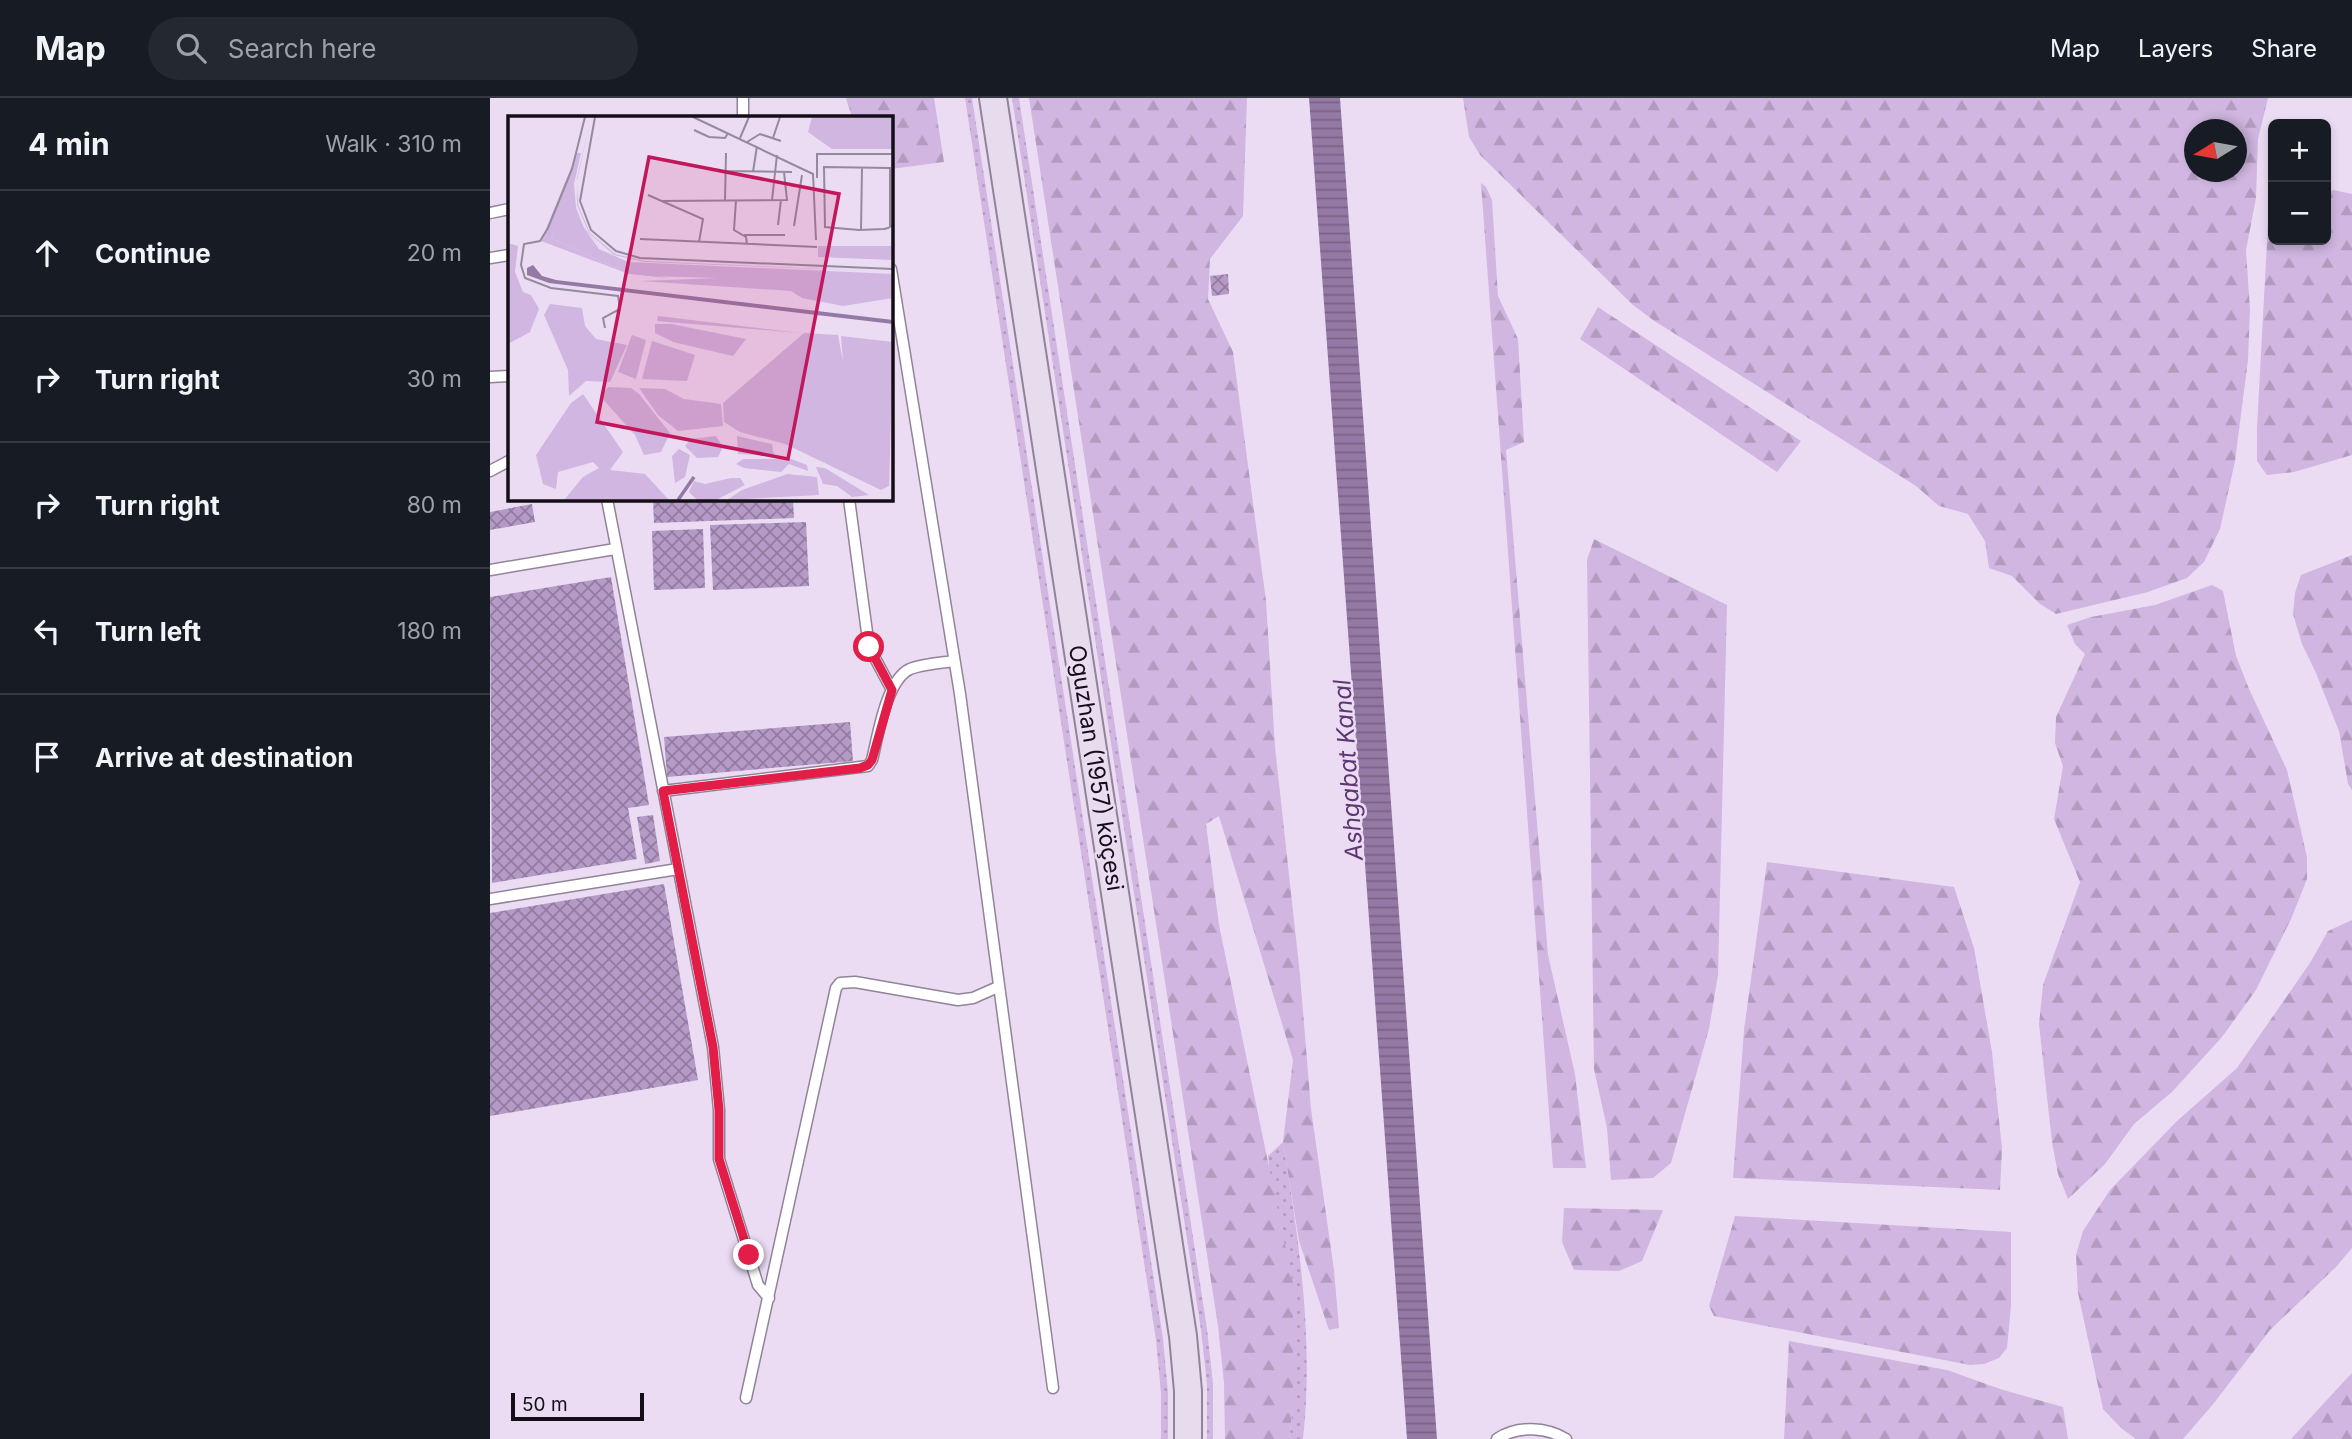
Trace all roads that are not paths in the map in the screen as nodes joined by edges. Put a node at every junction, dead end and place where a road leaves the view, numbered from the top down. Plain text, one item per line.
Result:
1 (743, 98) edge
2 (993, 98) edge
3 (743, 116) edge
4 (508, 209) edge
5 (490, 213) edge
6 (508, 255) edge
7 (490, 258) edge
8 (892, 275) edge
9 (508, 376) edge
10 (490, 377) edge
11 (508, 462) edge
12 (490, 471) edge
13 (607, 500) edge
14 (849, 500) edge
15 (615, 549) junction
16 (490, 570) edge
17 (954, 661) junction
18 (892, 690) junction
19 (663, 791) junction
20 (678, 869) junction
21 (490, 900) edge
22 (998, 987) junction
23 (769, 1298) junction
24 (1053, 1388) dead end
25 (746, 1398) dead end
26 (1188, 1439) edge
27 (1497, 1439) edge
28 (1566, 1439) edge

1 - 3 lane
2 - 26 main road, Oguzhan (1957) köçesi
4 - 5 lane
6 - 7 lane
8 - 17 lane
9 - 10 lane
11 - 12 lane
13 - 15 lane
14 - 18 lane
15 - 16 lane
15 - 19 lane
17 - 18 lane
17 - 22 lane
18 - 19 lane
19 - 20 lane
20 - 21 lane
20 - 23 lane
22 - 23 lane
22 - 24 lane
23 - 25 lane
27 - 28 lane

